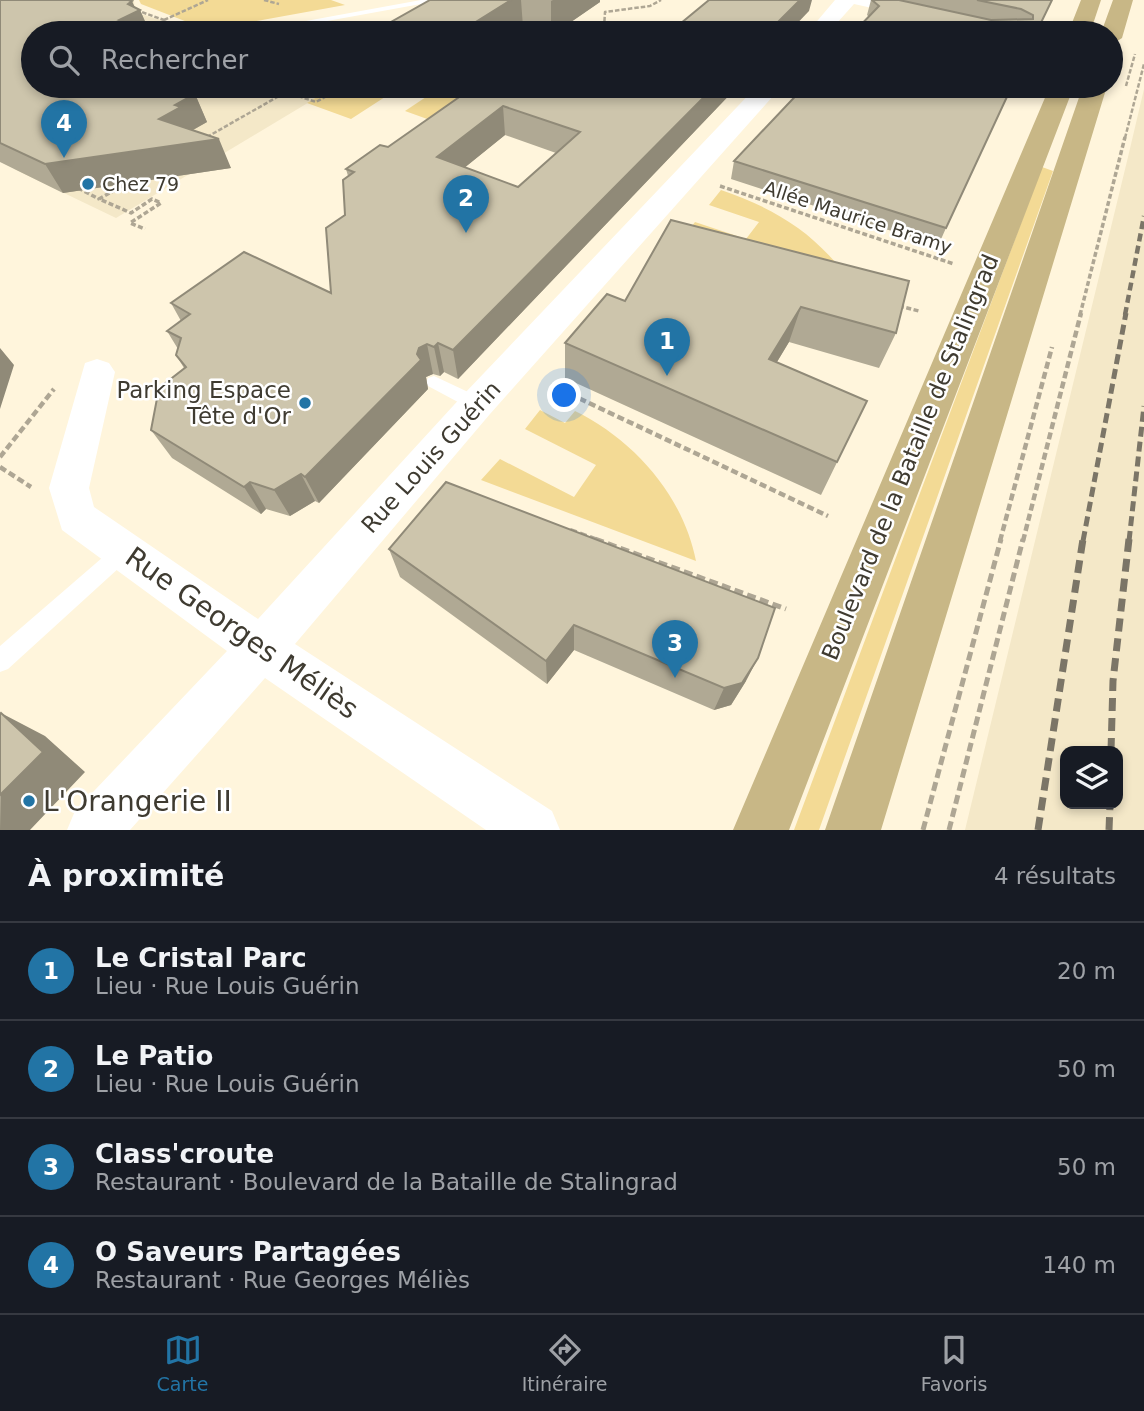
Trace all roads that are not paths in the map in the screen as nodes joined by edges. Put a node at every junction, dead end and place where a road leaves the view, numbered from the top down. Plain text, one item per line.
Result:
1 (438, 0) edge
2 (846, 0) edge
3 (861, 0) edge
4 (1091, 0) edge
5 (1123, 0) edge
6 (315, 21) edge
7 (828, 21) edge
8 (958, 21) edge
9 (1083, 21) edge
10 (1116, 21) edge
11 (759, 98) edge
12 (1057, 98) edge
13 (1107, 98) edge
14 (78, 378) road end
15 (434, 382) edge
16 (477, 404) junction
17 (124, 551) junction
18 (261, 648) junction
19 (0, 661) edge
20 (94, 830) edge
21 (534, 830) edge
22 (761, 830) edge
23 (853, 830) edge

1 - 6 lane
2 - 7 street
3 - 8 street
4 - 9 main road
5 - 10 main road
11 - 16 street, Rue Louis Guérin
12 - 22 main road, Boulevard de la Bataille de Stalingrad
13 - 23 main road, Boulevard de la Bataille de Stalingrad
14 - 17 street, Rue Georges Méliès
15 - 16 lane
16 - 18 street, Rue Louis Guérin
17 - 18 street, Rue Georges Méliès
17 - 19 lane
18 - 20 street, Rue Louis Guérin
18 - 21 street, Rue Georges Méliès

